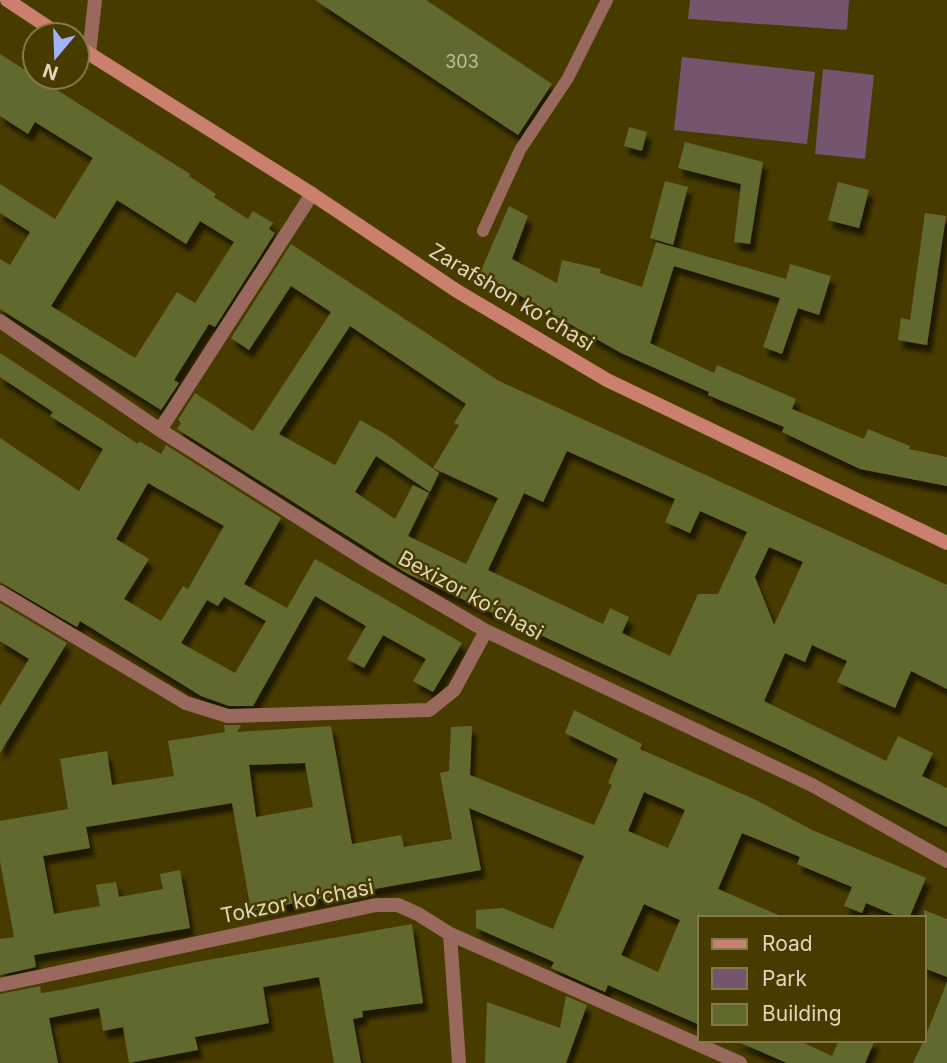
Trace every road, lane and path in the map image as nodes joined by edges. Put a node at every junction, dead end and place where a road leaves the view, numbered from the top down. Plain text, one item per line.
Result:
1 (7, 0) edge
2 (95, 0) edge
3 (607, 0) edge
4 (39, 21) edge
5 (90, 21) edge
6 (91, 55) edge
7 (312, 194) junction
8 (483, 231) dead end
9 (0, 321) edge
10 (160, 430) junction
11 (947, 543) edge
12 (0, 592) edge
13 (486, 631) junction
14 (947, 861) edge
15 (450, 934) junction
16 (0, 985) edge
17 (459, 1063) edge
18 (740, 1063) edge

1 - 4 main road
2 - 5 street
3 - 8 lane
6 - 7 main road, Zarafshon koʻchasi
7 - 10 street
7 - 11 main road, Zarafshon koʻchasi
9 - 10 street, Bexizor koʻchasi
10 - 13 street, Bexizor koʻchasi
12 - 13 street
13 - 14 street, Bexizor koʻchasi
15 - 16 street, Tokzor koʻchasi
15 - 17 street
15 - 18 street, Tokzor koʻchasi

